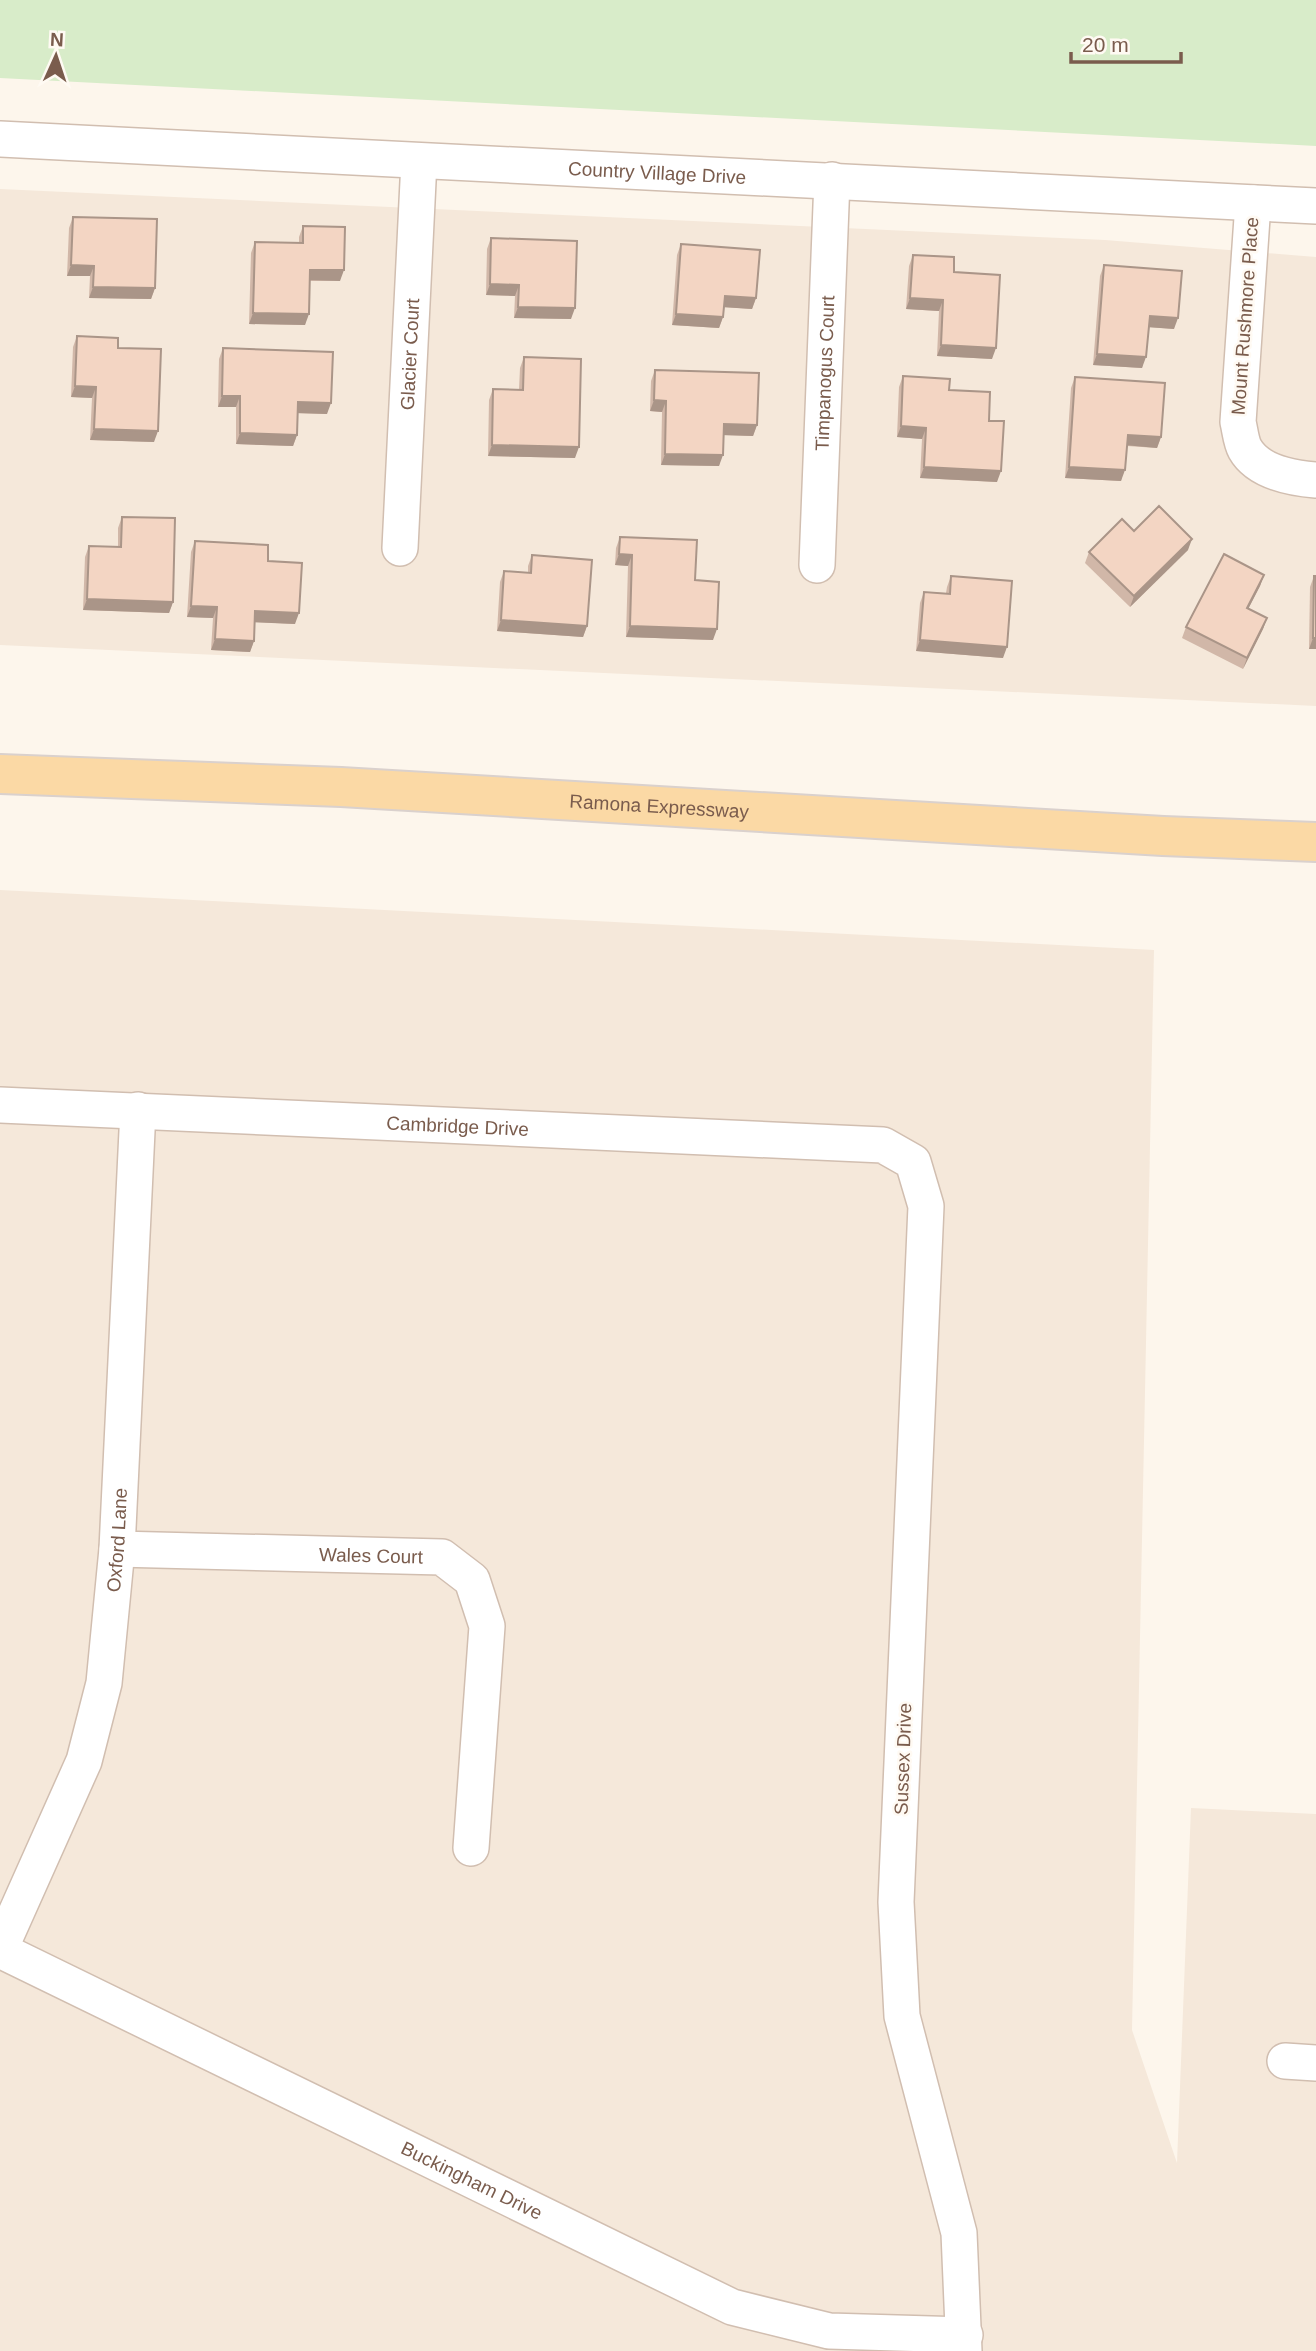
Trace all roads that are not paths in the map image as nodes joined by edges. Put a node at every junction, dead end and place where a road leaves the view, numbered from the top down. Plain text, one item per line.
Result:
1 (0, 139) edge
2 (419, 161) junction
3 (832, 180) junction
4 (1253, 203) junction
5 (1316, 206) edge
6 (1316, 480) edge
7 (400, 548) dead end
8 (817, 565) dead end
9 (0, 774) edge
10 (1316, 842) edge
11 (0, 1105) edge
12 (138, 1110) junction
13 (913, 1162) joint
14 (117, 1549) junction
15 (471, 1848) dead end
16 (0, 1949) edge
17 (965, 2343) edge

1 - 2 street, Country Village Drive
2 - 3 street, Country Village Drive
2 - 7 street, Glacier Court
3 - 4 street, Country Village Drive
3 - 8 street, Timpanogus Court
4 - 5 street, Country Village Drive
4 - 6 street, Mount Rushmore Place
9 - 10 main road, Ramona Expressway
11 - 12 street, Cambridge Drive
12 - 13 street, Cambridge Drive
12 - 14 street, Oxford Lane
13 - 17 street, Sussex Drive
14 - 15 street, Wales Court
14 - 16 street, Oxford Lane
16 - 17 street, Buckingham Drive

